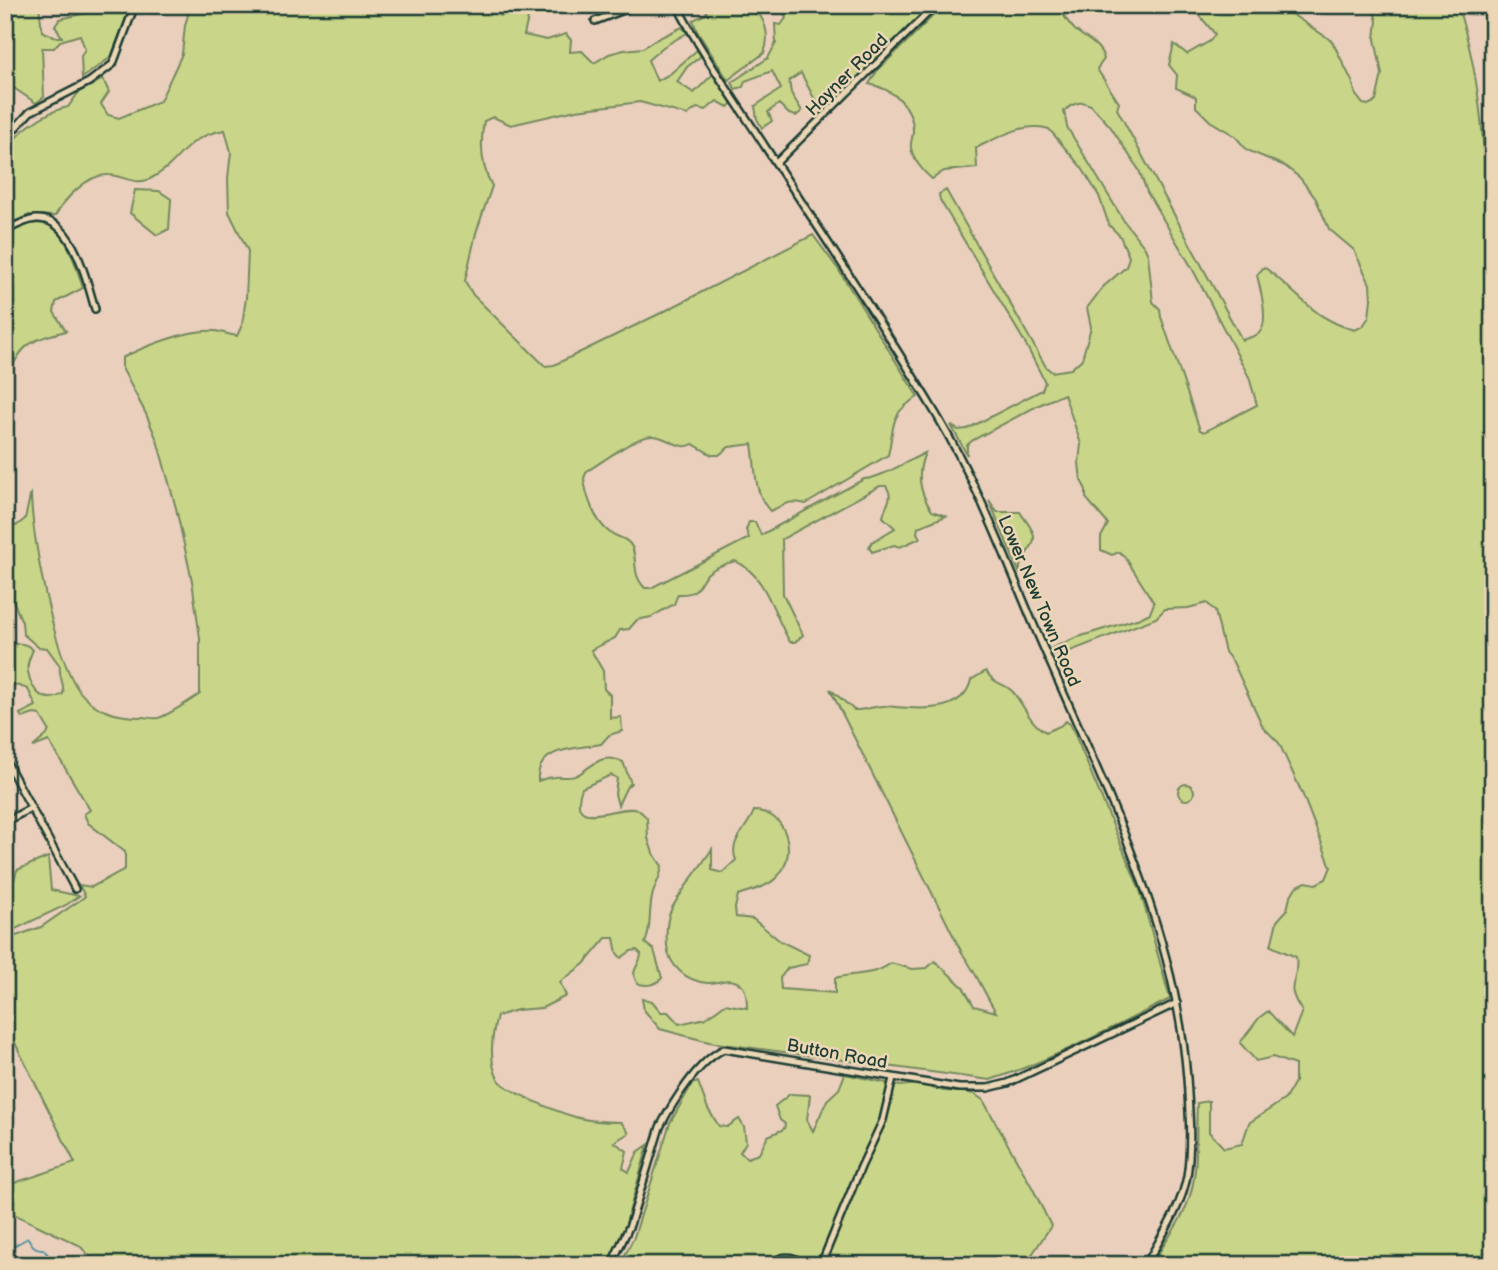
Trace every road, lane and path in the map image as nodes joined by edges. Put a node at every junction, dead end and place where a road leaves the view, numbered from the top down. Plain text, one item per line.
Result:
1 (135, 5) edge
2 (637, 5) edge
3 (677, 5) edge
4 (918, 5) edge
5 (936, 5) edge
6 (1490, 5) edge
7 (927, 14) junction
8 (1493, 15) edge
9 (595, 21) dead end
10 (5, 139) edge
11 (776, 163) junction
12 (5, 231) edge
13 (94, 309) dead end
14 (5, 608) edge
15 (5, 621) edge
16 (5, 759) edge
17 (31, 808) junction
18 (5, 822) edge
19 (75, 889) dead end
20 (1177, 1003) junction
21 (893, 1078) junction
22 (611, 1265) edge
23 (773, 1265) edge
24 (807, 1265) edge
25 (816, 1265) edge
26 (1146, 1265) edge

1 - 10 street
2 - 9 street
3 - 11 street, Lower New Town Road
4 - 7 street
5 - 7 street, Hayner Road
6 - 8 street
7 - 11 street, Hayner Road
11 - 20 street, Lower New Town Road
12 - 13 street
14 - 15 street
16 - 17 street
17 - 18 street
17 - 19 street
20 - 21 street, Button Road
20 - 26 street, Lower New Town Road
21 - 22 street, Button Road
21 - 25 street
23 - 24 street

